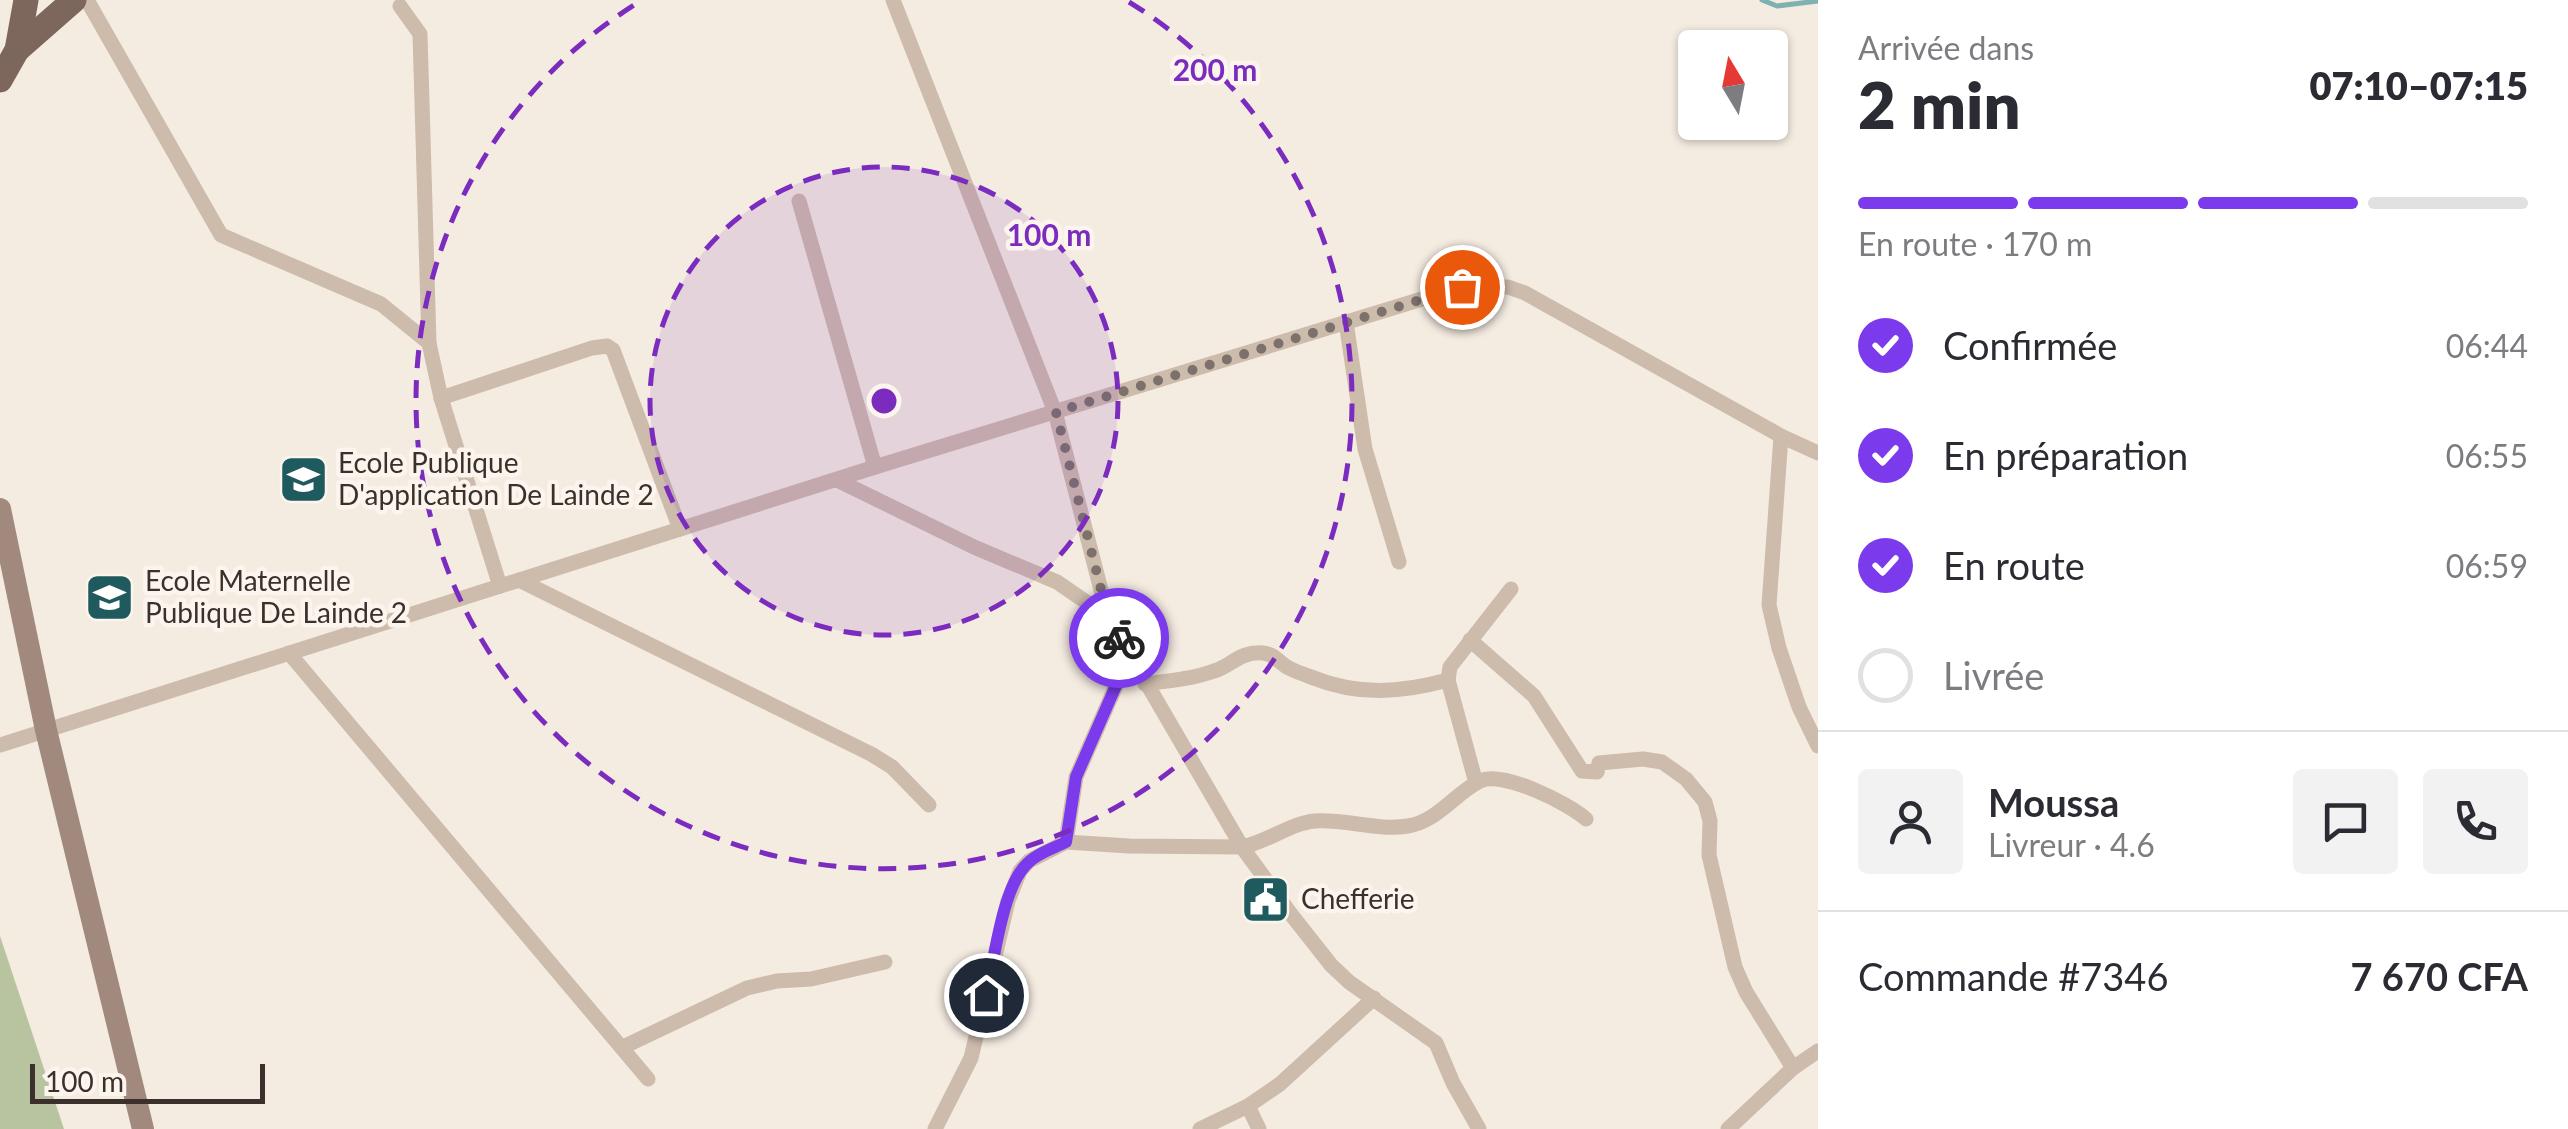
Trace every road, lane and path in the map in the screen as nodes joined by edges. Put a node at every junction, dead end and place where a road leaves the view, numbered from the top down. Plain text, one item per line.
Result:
1 (26, 0) edge
2 (74, 0) edge
3 (87, 0) edge
4 (893, 0) edge
5 (400, 6) dead end
6 (18, 50) junction
7 (0, 80) edge
8 (799, 201) dead end
9 (1346, 322) junction
10 (429, 343) junction
11 (441, 398) junction
12 (1056, 412) junction
13 (1781, 436) junction
14 (1818, 453) edge
15 (875, 467) junction
16 (836, 480) junction
17 (0, 509) edge
18 (680, 528) junction
19 (1399, 562) dead end
20 (519, 580) junction
21 (500, 586) junction
22 (1511, 589) dead end
23 (1108, 617) junction
24 (1470, 640) junction
25 (289, 653) junction
26 (1129, 656) junction
27 (1448, 680) junction
28 (1145, 684) junction
29 (46, 730) junction
30 (0, 745) edge
31 (1818, 746) edge
32 (1476, 783) junction
33 (929, 805) dead end
34 (1586, 818) dead end
35 (1066, 842) junction
36 (1242, 847) junction
37 (886, 962) dead end
38 (1374, 998) junction
39 (623, 1047) junction
40 (1818, 1051) edge
41 (1793, 1068) junction
42 (648, 1079) dead end
43 (1248, 1106) junction
44 (143, 1129) edge
45 (935, 1129) edge
46 (1200, 1129) edge
47 (1259, 1129) edge
48 (1479, 1129) edge
49 (1728, 1129) edge

1 - 6 main road
2 - 6 main road
3 - 10 street
4 - 12 street
5 - 10 street
6 - 7 main road
8 - 15 street
9 - 12 street
9 - 13 street
9 - 19 street
10 - 11 street
11 - 18 street
11 - 21 street
12 - 15 street
12 - 23 street
13 - 14 street
13 - 31 street
15 - 16 street
16 - 18 street
16 - 23 street
17 - 29 street
18 - 20 street
20 - 21 street
20 - 33 street
21 - 25 street
22 - 24 street
23 - 26 street
24 - 27 street
24 - 41 street
25 - 29 street
25 - 39 street
26 - 28 street
26 - 35 street
27 - 28 street
27 - 32 street
28 - 36 street
29 - 30 street
29 - 44 street
32 - 34 street
32 - 36 street
35 - 36 street
35 - 45 street
36 - 38 street
37 - 39 street
38 - 43 street
38 - 48 street
39 - 42 street
40 - 41 street
41 - 49 street
43 - 46 street
43 - 47 street

